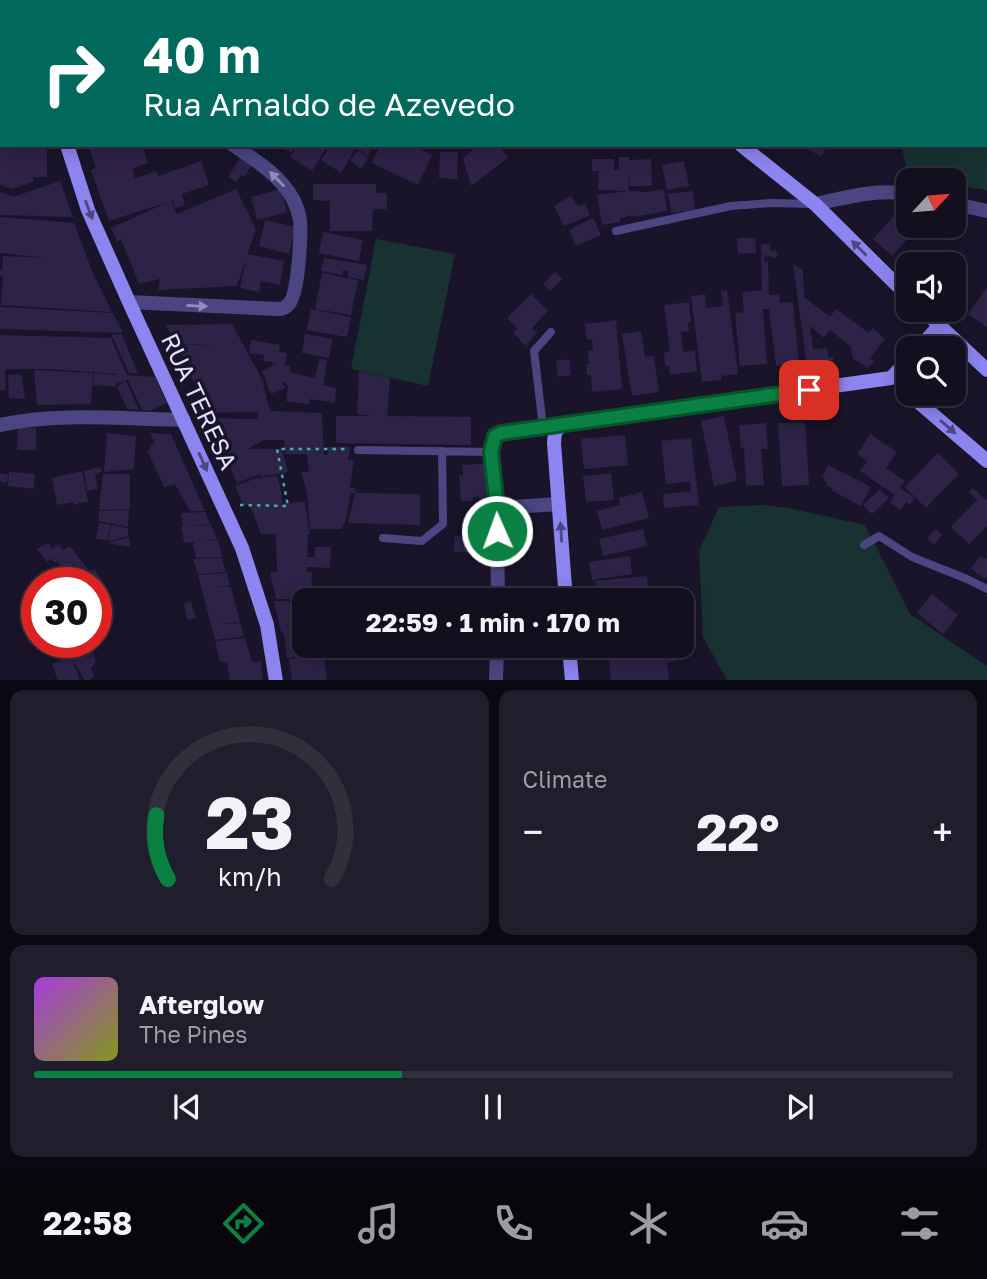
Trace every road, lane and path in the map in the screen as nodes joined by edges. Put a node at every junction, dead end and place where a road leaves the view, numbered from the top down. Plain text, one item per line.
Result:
1 (68, 147) edge
2 (236, 147) edge
3 (744, 147) edge
4 (896, 192) edge
5 (815, 204) junction
6 (966, 207) edge
7 (987, 211) edge
8 (616, 231) dead end
9 (896, 284) edge
10 (129, 302) junction
11 (937, 322) edge
12 (940, 325) junction
13 (551, 332) dead end
14 (930, 336) edge
15 (987, 370) edge
16 (896, 373) edge
17 (891, 379) junction
18 (896, 383) edge
19 (924, 406) edge
20 (184, 420) junction
21 (563, 424) junction
22 (0, 425) edge
23 (543, 427) junction
24 (358, 450) joint
25 (442, 451) junction
26 (491, 452) junction
27 (987, 461) edge
28 (559, 504) junction
29 (222, 505) junction
30 (497, 508) junction
31 (383, 538) dead end
32 (864, 545) dead end
33 (498, 588) edge
34 (565, 588) edge
35 (987, 589) edge
36 (497, 658) edge
37 (570, 658) edge
38 (276, 680) edge
39 (496, 680) edge
40 (572, 680) edge

1 -> 10 main road, RUA TERESA
10 -> 2 street
3 - 5 main road
4 - 5 street
5 - 8 lane
9 -> 5 main road
6 - 7 street
10 - 20 main road, RUA TERESA
11 - 12 main road
12 - 14 main road
12 - 15 main road
13 - 23 lane
16 - 17 main road
17 - 18 main road
17 - 21 main road
19 -> 27 main road
20 - 22 street
20 -> 29 main road, RUA TERESA
21 - 23 street
21 - 28 main road
23 - 26 street
24 - 25 lane
24 - 29 path
25 - 26 lane
25 - 31 lane
26 - 30 street
28 - 30 street
34 -> 28 main road
29 - 38 main road, RUA TERESA
30 - 33 street
32 - 35 lane
36 - 39 street
37 - 40 main road

